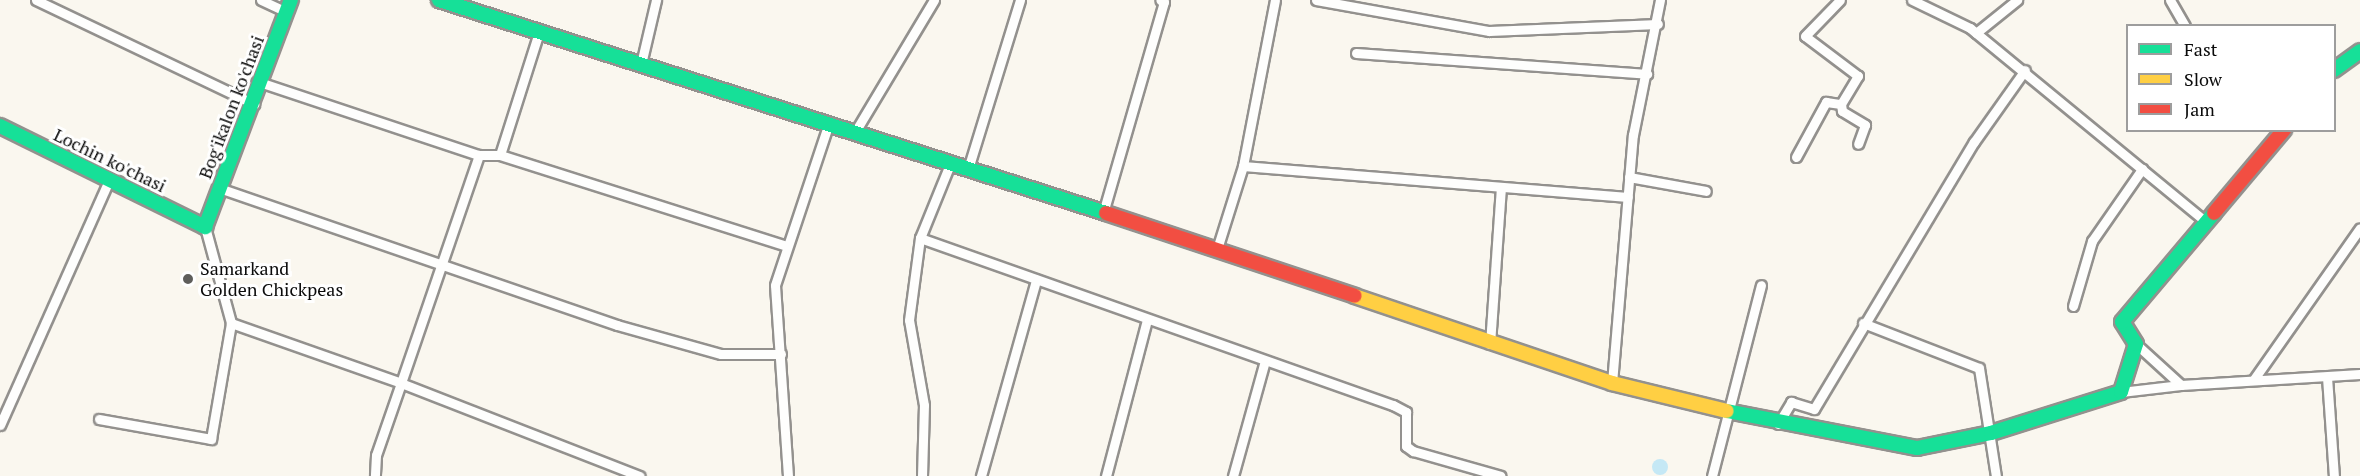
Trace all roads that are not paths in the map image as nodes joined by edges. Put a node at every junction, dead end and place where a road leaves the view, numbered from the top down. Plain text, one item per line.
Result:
1 (36, 0) edge
2 (261, 0) edge
3 (439, 0) edge
4 (656, 0) edge
5 (934, 0) edge
6 (1020, 0) edge
7 (1160, 0) edge
8 (1275, 0) edge
9 (1316, 0) edge
10 (1660, 0) edge
11 (1840, 0) edge
12 (1912, 0) edge
13 (2017, 0) edge
14 (2170, 0) edge
15 (289, 6) edge
16 (1658, 24) junction
17 (2184, 24) edge
18 (539, 32) junction
19 (1976, 33) junction
20 (2360, 51) edge
21 (1356, 53) dead end
22 (641, 64) junction
23 (2336, 69) edge
24 (2025, 70) junction
25 (1647, 74) junction
26 (262, 83) junction
27 (254, 104) junction
28 (1841, 104) junction
29 (829, 123) junction
30 (2, 131) edge
31 (855, 132) junction
32 (2282, 132) edge
33 (1858, 144) dead end
34 (479, 155) junction
35 (500, 155) junction
36 (1796, 157) dead end
37 (950, 164) junction
38 (1243, 166) junction
39 (968, 169) junction
40 (2142, 169) junction
41 (1629, 177) junction
42 (109, 180) junction
43 (1501, 187) junction
44 (219, 188) junction
45 (1706, 191) dead end
46 (1628, 197) junction
47 (1103, 213) junction
48 (2207, 223) junction
49 (205, 227) junction
50 (2360, 228) edge
51 (920, 238) junction
52 (784, 245) junction
53 (1217, 249) junction
54 (441, 265) junction
55 (1036, 280) junction
56 (1761, 285) dead end
57 (2073, 306) dead end
58 (1147, 320) junction
59 (231, 323) junction
60 (1863, 323) junction
61 (1490, 344) junction
62 (2136, 344) junction
63 (781, 354) junction
64 (1265, 361) junction
65 (2360, 374) edge
66 (2327, 377) junction
67 (2254, 379) junction
68 (401, 383) junction
69 (1612, 384) junction
70 (2181, 385) junction
71 (2121, 392) junction
72 (1727, 414) junction
73 (99, 419) dead end
74 (1778, 424) junction
75 (0, 425) edge
76 (1991, 433) junction
77 (375, 476) edge
78 (639, 476) edge
79 (788, 476) edge
80 (922, 476) edge
81 (981, 476) edge
82 (1106, 476) edge
83 (1233, 476) edge
84 (1501, 476) edge
85 (1712, 476) edge
86 (1996, 476) edge
87 (2334, 476) edge

1 - 27 street
2 - 15 street
3 - 18 street
4 - 22 street
5 - 31 street
6 - 39 street
7 - 47 street
8 - 38 street
9 - 16 street
10 - 16 street
11 - 28 street
12 - 19 street
13 - 19 street
14 - 17 street
15 - 26 street, Bog'ikalon ko'chasi
16 - 25 street
18 - 22 street
18 - 35 street
19 - 24 street
20 - 23 street
21 - 25 street
22 - 29 street
24 - 40 street
24 - 60 street
25 - 41 street
26 - 27 street, Bog'ikalon ko'chasi
26 - 34 street
27 - 44 street, Bog'ikalon ko'chasi
28 - 33 street
28 - 36 street
29 - 31 street
29 - 52 street
30 - 42 street, Lochin ko'chasi
31 - 37 street
32 - 48 street
34 - 35 street
34 - 54 street
35 - 52 street
37 - 39 street
37 - 51 street
38 - 43 street
38 - 53 street
39 - 47 street
40 - 48 street
40 - 57 street
41 - 45 street
41 - 46 street
42 - 49 street, Lochin ko'chasi
42 - 75 street
43 - 46 street
43 - 61 street
44 - 49 street, Bog'ikalon ko'chasi
44 - 54 street
46 - 69 street
47 - 53 street
48 - 62 street
49 - 59 street
50 - 67 street
51 - 55 street
51 - 80 street
52 - 63 street
53 - 61 street
54 - 63 street
54 - 68 street
55 - 58 street
55 - 81 street
56 - 72 street
58 - 64 street
58 - 82 street
59 - 68 street
59 - 73 street
60 - 74 street
60 - 76 street
61 - 69 street
62 - 70 street
62 - 71 street
63 - 79 street
64 - 83 street
64 - 84 street
65 - 66 street
66 - 67 street
66 - 87 street
67 - 70 street
68 - 77 street
68 - 78 street
69 - 72 street
70 - 71 street
71 - 76 street
72 - 74 street
72 - 85 street
74 - 76 street
76 - 86 street

